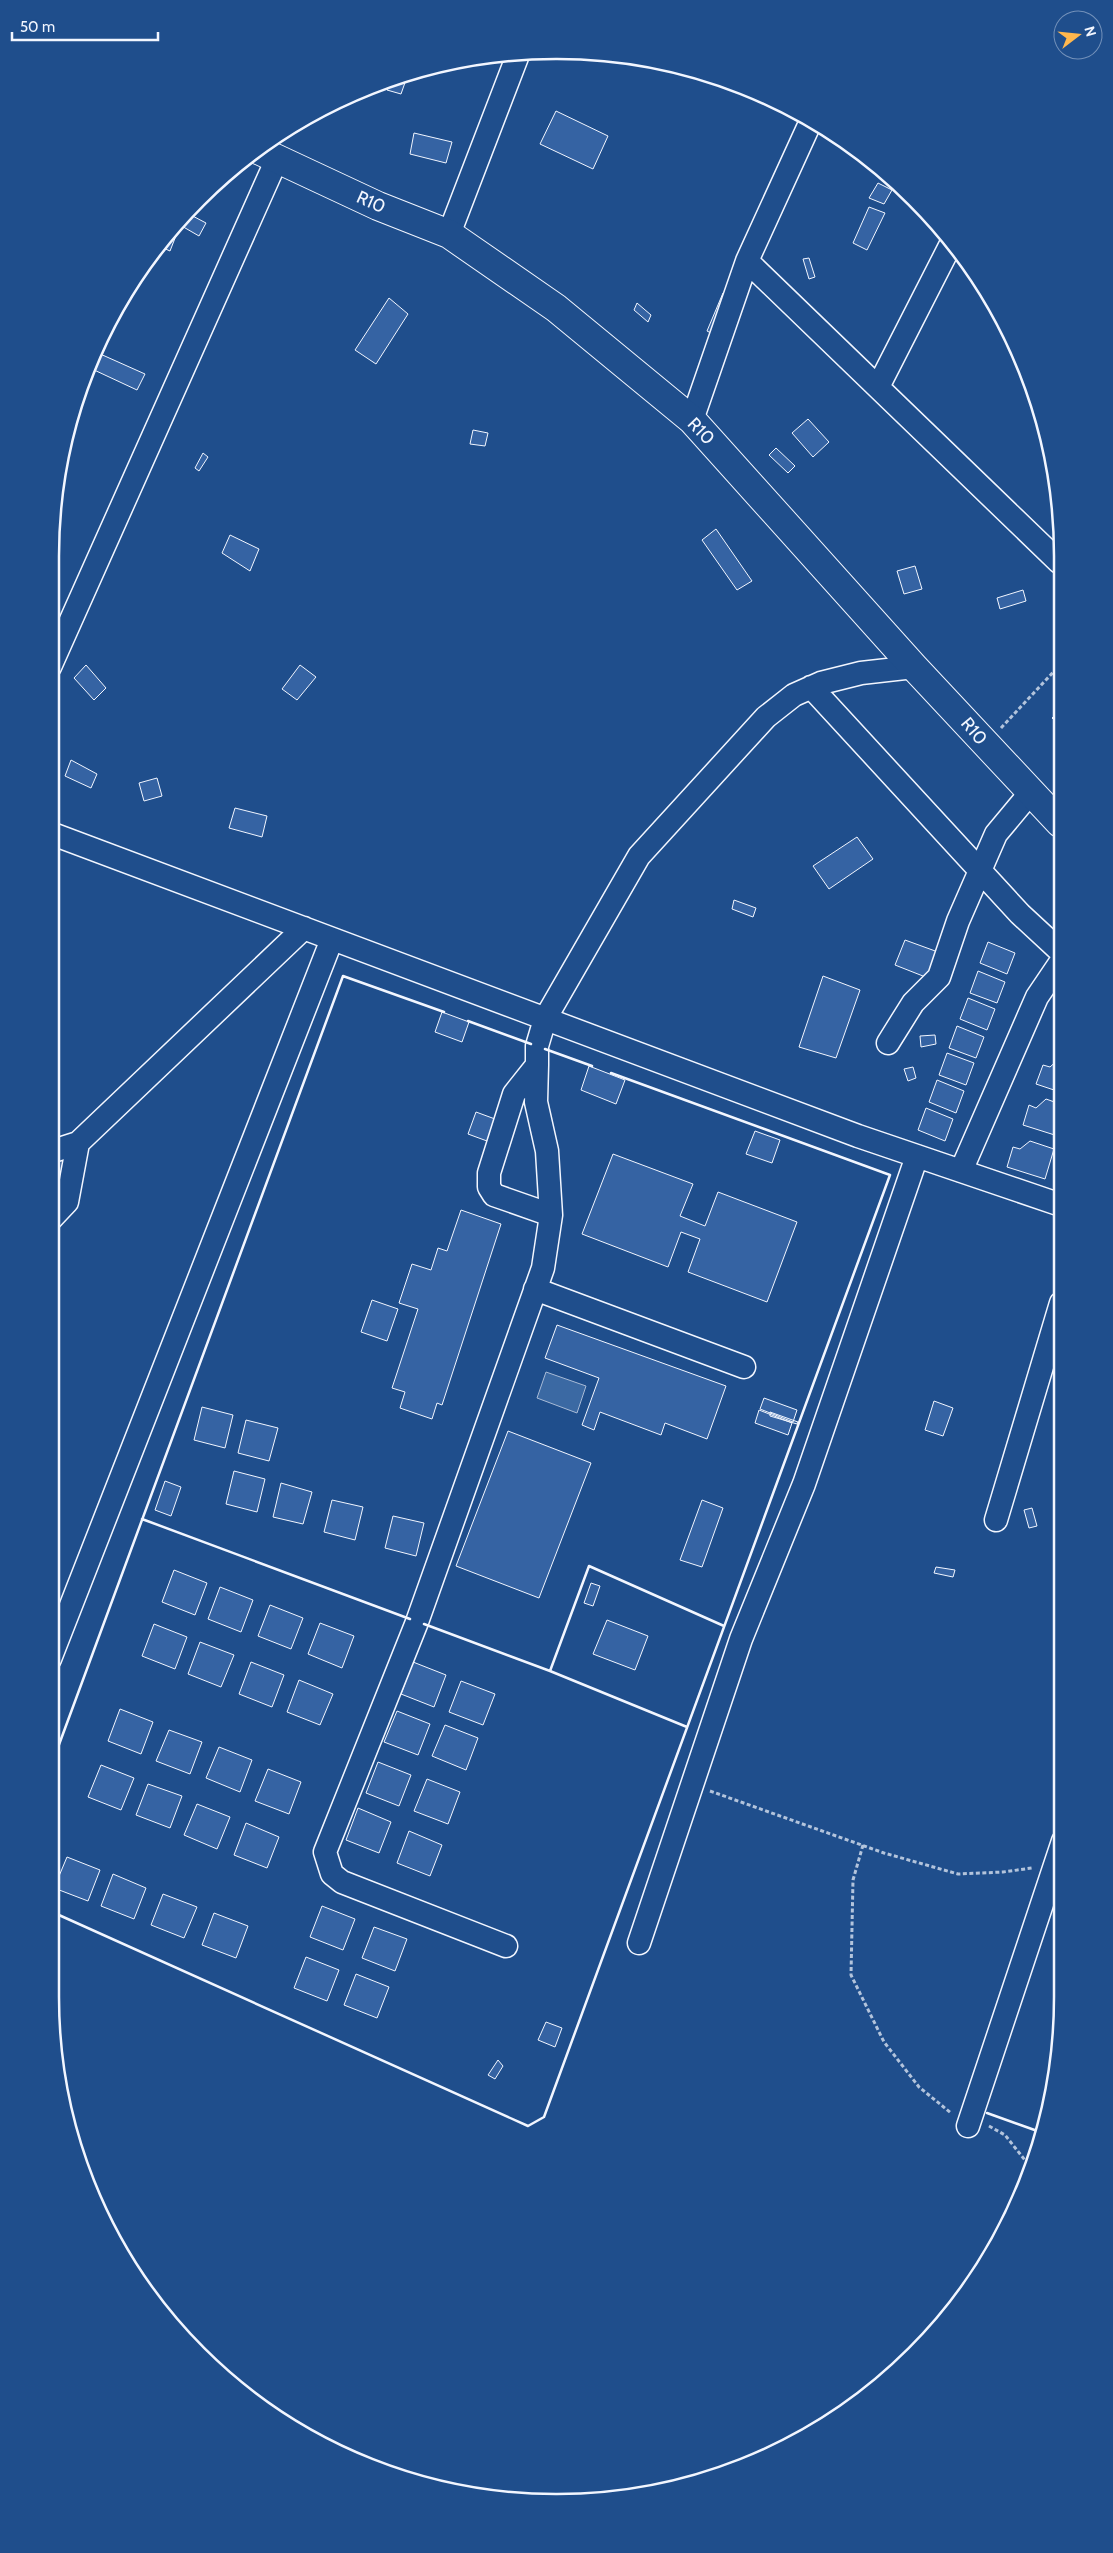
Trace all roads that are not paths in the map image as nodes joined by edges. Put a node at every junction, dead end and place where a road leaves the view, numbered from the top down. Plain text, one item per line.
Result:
1 (516, 61) edge
2 (808, 127) edge
3 (267, 154) edge
4 (450, 234) junction
5 (948, 249) edge
6 (747, 261) junction
7 (878, 387) junction
8 (692, 420) junction
9 (1054, 557) edge
10 (59, 646) edge
11 (914, 667) junction
12 (811, 688) junction
13 (1030, 792) junction
14 (1054, 817) edge
15 (59, 836) edge
16 (979, 871) junction
17 (304, 928) junction
18 (332, 939) junction
19 (1054, 945) edge
20 (1054, 972) edge
21 (545, 1019) junction
22 (888, 1043) dead end
23 (537, 1065) junction
24 (78, 1144) junction
25 (59, 1149) edge
26 (917, 1156) junction
27 (961, 1171) junction
28 (1054, 1203) edge
29 (59, 1210) edge
30 (551, 1215) junction
31 (535, 1289) junction
32 (1054, 1327) edge
33 (744, 1367) dead end
34 (996, 1520) dead end
35 (59, 1637) edge
36 (1054, 1880) edge
37 (639, 1943) dead end
38 (506, 1946) dead end
39 (969, 2121) road end

1 - 4 street
2 - 6 street
3 - 4 main road, R10
3 - 10 street
4 - 8 main road, R10
5 - 7 street
6 - 7 street
6 - 8 street
7 - 9 street
8 - 11 main road, R10
11 - 12 street
11 - 13 main road, R10
12 - 16 street
12 - 21 street
13 - 14 main road, R10
13 - 16 street
15 - 17 street
16 - 19 street
16 - 22 street
17 - 18 street
17 - 24 street
18 - 21 street
18 - 35 street
20 - 27 street
21 - 23 street
21 - 26 street
23 - 30 street
23 - 30 street
24 - 25 street
24 - 29 street
26 - 27 street
26 - 37 street
27 - 28 street
30 - 31 street
31 - 33 street
31 - 38 street
32 - 34 street
36 - 39 street

